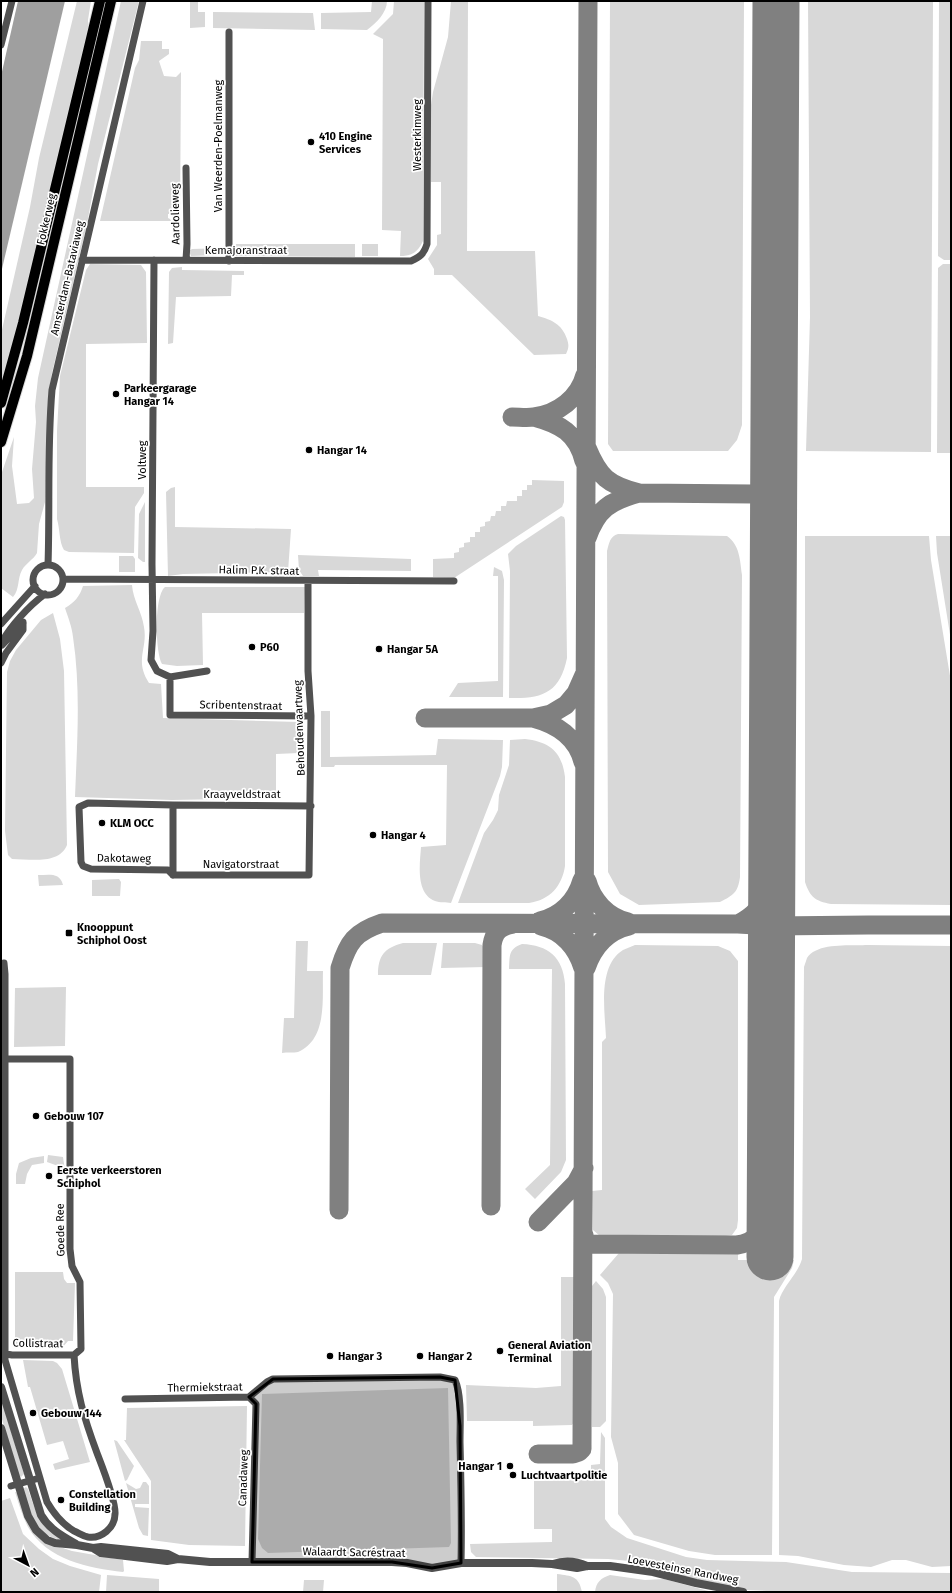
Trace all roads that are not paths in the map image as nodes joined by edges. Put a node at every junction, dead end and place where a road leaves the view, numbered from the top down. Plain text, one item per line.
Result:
1 (12, 1) edge
2 (100, 1) edge
3 (111, 1) edge
4 (143, 1) edge
5 (428, 1) edge
6 (229, 32) dead end
7 (1, 45) edge
8 (186, 168) dead end
9 (82, 260) junction
10 (154, 260) junction
11 (186, 260) junction
12 (229, 261) junction
13 (411, 261) joint
14 (1, 403) edge
15 (1, 442) edge
16 (48, 565) junction
17 (63, 579) junction
18 (152, 580) junction
19 (308, 581) junction
20 (454, 582) dead end
21 (35, 586) junction
22 (44, 594) junction
23 (24, 614) junction
24 (23, 622) junction
25 (1, 624) edge
26 (1, 645) edge
27 (1, 663) edge
28 (207, 671) dead end
29 (170, 677) junction
30 (311, 716) junction
31 (173, 805) junction
32 (311, 806) junction
33 (173, 875) junction
34 (309, 875) joint
35 (4, 964) dead end
36 (3, 1059) edge
37 (3, 1353) edge
38 (74, 1355) junction
39 (1, 1387) edge
40 (249, 1397) junction
41 (125, 1399) dead end
42 (1, 1428) edge
43 (40, 1478) junction
44 (29, 1481) junction
45 (14, 1485) junction
46 (77, 1545) junction
47 (252, 1562) junction
48 (461, 1563) junction
49 (591, 1566) joint
50 (743, 1592) edge

1 - 7 street
2 - 14 main road, Fokkerweg
3 - 15 main road, Fokkerweg
4 - 9 street, Amsterdam-Bataviaweg
5 - 13 street, Westerkimweg
6 - 12 street, Van Weerden-Poelmanweg
8 - 11 street, Aardolieweg
9 - 10 street, Kemajoranstraat
9 - 16 street, Amsterdam-Bataviaweg
10 - 11 street, Kemajoranstraat
10 - 18 street, Voltweg
11 - 12 street, Kemajoranstraat
12 - 13 street, Kemajoranstraat
16 - 17 street
16 - 21 street
17 - 18 street, Halim P.K. straat
17 - 22 street
18 - 19 street, Halim P.K. straat
18 - 29 street, Voltweg
19 - 20 street, Halim P.K. straat
19 - 30 street, Behoudenvaartweg
21 - 22 street
21 - 25 street
22 - 23 street
23 - 24 street
23 - 26 street
24 - 26 street
24 - 27 street
28 - 29 street
29 - 30 street, Scribentenstraat
30 - 32 street, Behoudenvaartweg
31 - 32 street, Kraayveldstraat
31 - 33 street
31 - 33 street, Dakotaweg
32 - 34 street, Behoudenvaartweg
33 - 34 street, Navigatorstraat
35 - 36 street, Goede Ree
36 - 37 street, Goede Ree
36 - 38 street, Goede Ree
37 - 38 street, Collistraat
37 - 43 street, Goede Ree
38 - 43 street, Goede Ree
39 - 44 street
40 - 41 street, Thermiekstraat
40 - 47 street, Canadaweg
40 - 48 street, Thermiekstraat
42 - 45 street
43 - 44 street
44 - 45 street
44 - 46 street
45 - 46 street
46 - 47 street, Walaardt Sacréstraat
47 - 48 street, Walaardt Sacréstraat
48 - 49 street, Walaardt Sacréstraat
49 - 50 street, Loevesteinse Randweg

